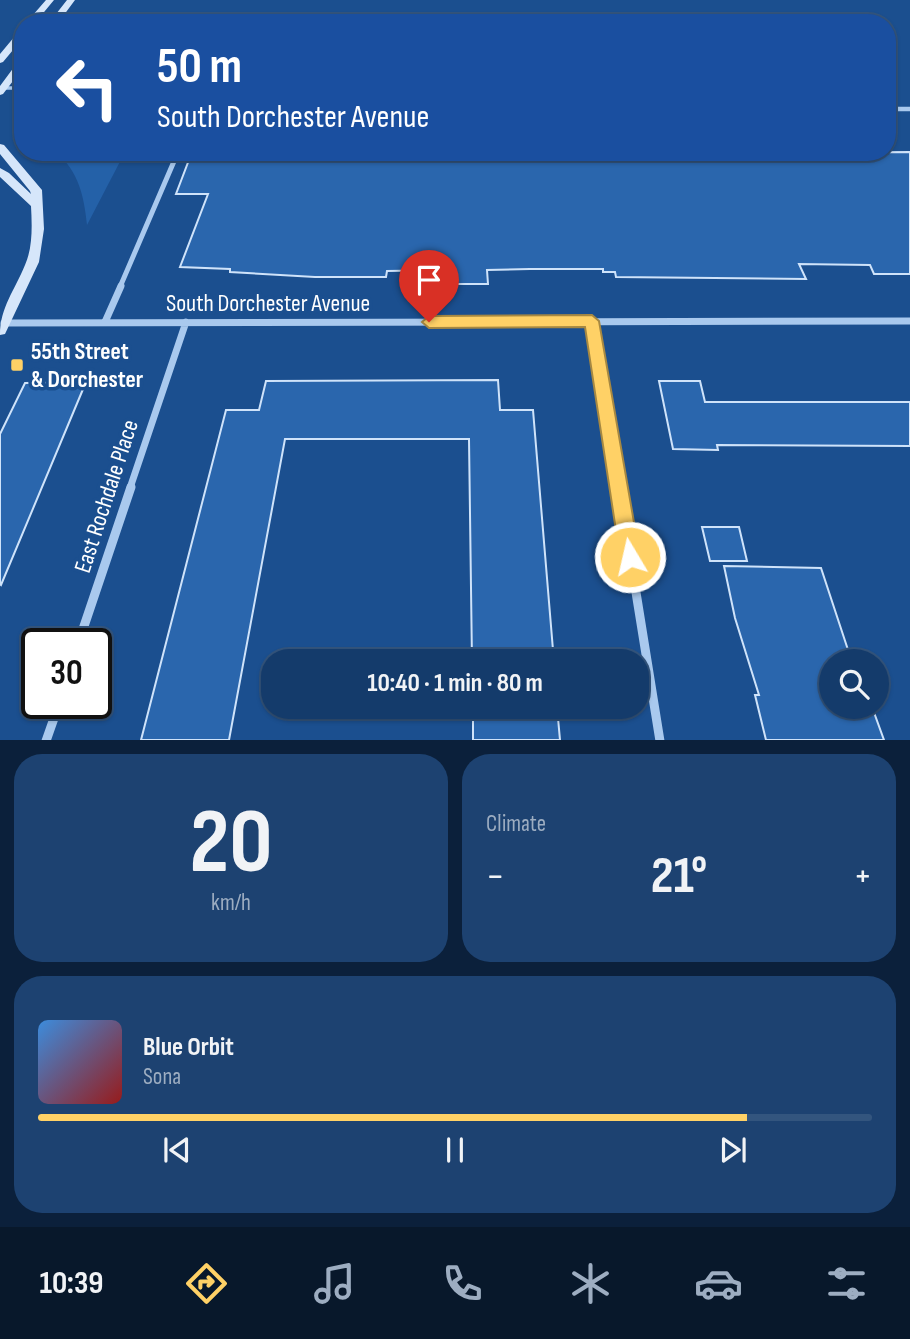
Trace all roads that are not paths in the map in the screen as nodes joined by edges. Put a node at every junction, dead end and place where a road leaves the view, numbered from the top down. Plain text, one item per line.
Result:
1 (50, 0) edge
2 (71, 0) edge
3 (38, 14) edge
4 (60, 14) edge
5 (14, 43) edge
6 (0, 60) edge
7 (14, 73) edge
8 (1, 90) edge
9 (0, 147) edge
10 (174, 161) edge
11 (0, 172) edge
12 (37, 204) junction
13 (592, 321) junction
14 (910, 321) edge
15 (186, 322) junction
16 (105, 323) junction
17 (2, 327) edge
18 (83, 628) edge
19 (54, 719) edge
20 (46, 740) edge
21 (660, 740) edge

1 - 3 street
2 - 4 street
5 - 6 street
7 - 8 street
9 - 12 street
10 - 16 street
11 - 12 street
12 - 17 street
13 - 14 street, South Dorchester Avenue
13 - 15 street, South Dorchester Avenue
13 - 21 street
15 - 16 street, South Dorchester Avenue
15 - 18 street, East Rochdale Place
16 - 17 street, South Dorchester Avenue
19 - 20 street

